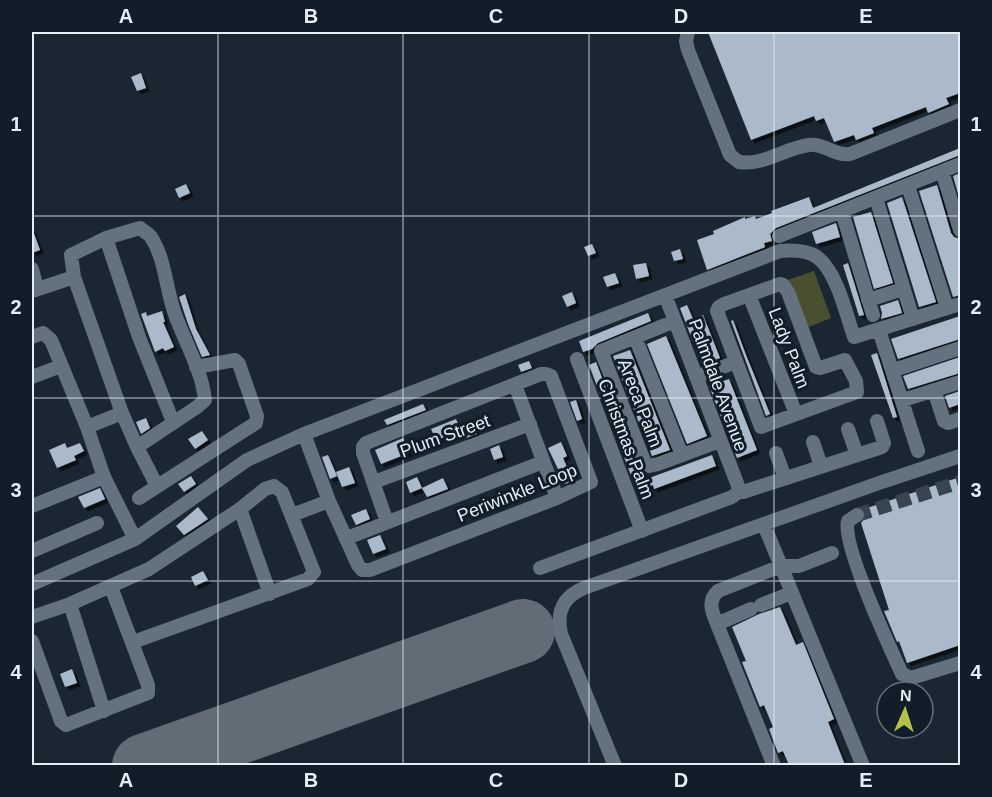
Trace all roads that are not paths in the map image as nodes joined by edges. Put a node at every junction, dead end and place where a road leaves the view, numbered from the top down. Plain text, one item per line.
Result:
1 (688, 32) edge
2 (960, 110) edge
3 (960, 164) edge
4 (942, 171) junction
5 (908, 186) junction
6 (876, 198) junction
7 (842, 212) junction
8 (960, 230) edge
9 (779, 236) dead end
10 (106, 238) junction
11 (32, 269) edge
12 (74, 277) junction
13 (903, 289) junction
14 (34, 290) edge
15 (665, 295) junction
16 (749, 295) junction
17 (868, 300) junction
18 (954, 306) edge
19 (873, 315) dead end
20 (913, 319) junction
21 (675, 321) junction
22 (879, 330) junction
23 (32, 337) edge
24 (635, 337) junction
25 (960, 348) edge
26 (577, 359) dead end
27 (736, 362) junction
28 (61, 366) junction
29 (196, 367) junction
30 (894, 370) junction
31 (32, 377) edge
32 (696, 377) junction
33 (960, 382) edge
34 (514, 385) junction
35 (934, 390) junction
36 (903, 400) junction
37 (122, 413) junction
38 (796, 414) junction
39 (960, 419) edge
40 (877, 420) dead end
41 (173, 423) junction
42 (530, 424) junction
43 (87, 427) junction
44 (848, 429) dead end
45 (304, 434) junction
46 (720, 441) junction
47 (813, 442) dead end
48 (136, 447) junction
49 (918, 451) dead end
50 (776, 453) dead end
51 (682, 455) junction
52 (857, 455) junction
53 (960, 456) edge
54 (543, 462) junction
55 (821, 466) junction
56 (104, 477) junction
57 (785, 478) junction
58 (374, 482) junction
59 (157, 486) junction
60 (738, 489) junction
61 (139, 498) dead end
62 (557, 498) junction
63 (329, 501) junction
64 (32, 506) edge
65 (240, 509) junction
66 (292, 515) junction
67 (857, 515) dead end
68 (387, 522) junction
69 (97, 523) dead end
70 (764, 525) junction
71 (642, 531) junction
72 (347, 538) junction
73 (135, 539) junction
74 (32, 551) edge
75 (832, 553) dead end
76 (780, 566) junction
77 (540, 568) dead end
78 (32, 584) edge
79 (111, 587) junction
80 (791, 593) junction
81 (270, 594) junction
82 (70, 604) junction
83 (32, 617) edge
84 (717, 624) junction
85 (32, 642) edge
86 (134, 642) junction
87 (960, 657) edge
88 (960, 663) edge
89 (933, 671) junction
90 (104, 711) junction
91 (615, 765) edge
92 (774, 765) edge
93 (863, 765) edge

1 - 2 street
3 - 4 street
4 - 5 street
4 - 8 street
5 - 6 street
5 - 18 street
6 - 7 street
6 - 13 street
7 - 9 street
7 - 17 street
10 - 12 street
10 - 29 street
10 - 41 street
11 - 14 street
12 - 14 street
12 - 37 street
13 - 17 street
13 - 20 street
15 - 21 street, Palmdale Avenue
15 - 22 street
15 - 45 street
16 - 27 street
16 - 38 street, Lady Palm
16 - 38 street
17 - 19 street
18 - 20 street
20 - 22 street
21 - 24 street
21 - 32 street, Palmdale Avenue
22 - 30 street
23 - 28 street
24 - 51 street
24 - 51 street, Areca Palm
25 - 30 street
26 - 71 street, Christmas Palm
27 - 32 street
27 - 38 street
28 - 31 street
28 - 43 street
29 - 41 street
29 - 59 street
30 - 36 street
32 - 46 street, Palmdale Avenue
33 - 35 street
34 - 42 street
34 - 58 street, Periwinkle Loop
34 - 62 street, Periwinkle Loop
35 - 36 street
35 - 39 street
36 - 49 street
37 - 43 street
37 - 48 street
40 - 52 street
41 - 48 street
42 - 54 street
42 - 58 street, Plum Street
43 - 56 street
44 - 52 street
45 - 63 street
45 - 73 street
46 - 51 street
46 - 60 street, Palmdale Avenue
47 - 55 street
48 - 59 street
50 - 57 street
52 - 55 street
53 - 70 street
54 - 62 street
54 - 68 street
55 - 57 street
56 - 64 street
56 - 73 street
57 - 60 street
58 - 68 street
59 - 61 street
60 - 71 street
62 - 72 street, Periwinkle Loop
63 - 66 street
63 - 72 street
65 - 66 street
65 - 79 street
65 - 81 street
66 - 81 street
67 - 89 street
68 - 72 street
69 - 74 street
70 - 76 street
70 - 91 street
71 - 77 street
73 - 78 street
75 - 76 street
76 - 80 street
76 - 84 street
79 - 82 street
79 - 86 street
80 - 84 street
80 - 93 street
81 - 86 street
82 - 83 street
82 - 90 street
84 - 92 street
85 - 90 street
86 - 90 street
87 - 89 street
88 - 89 street

